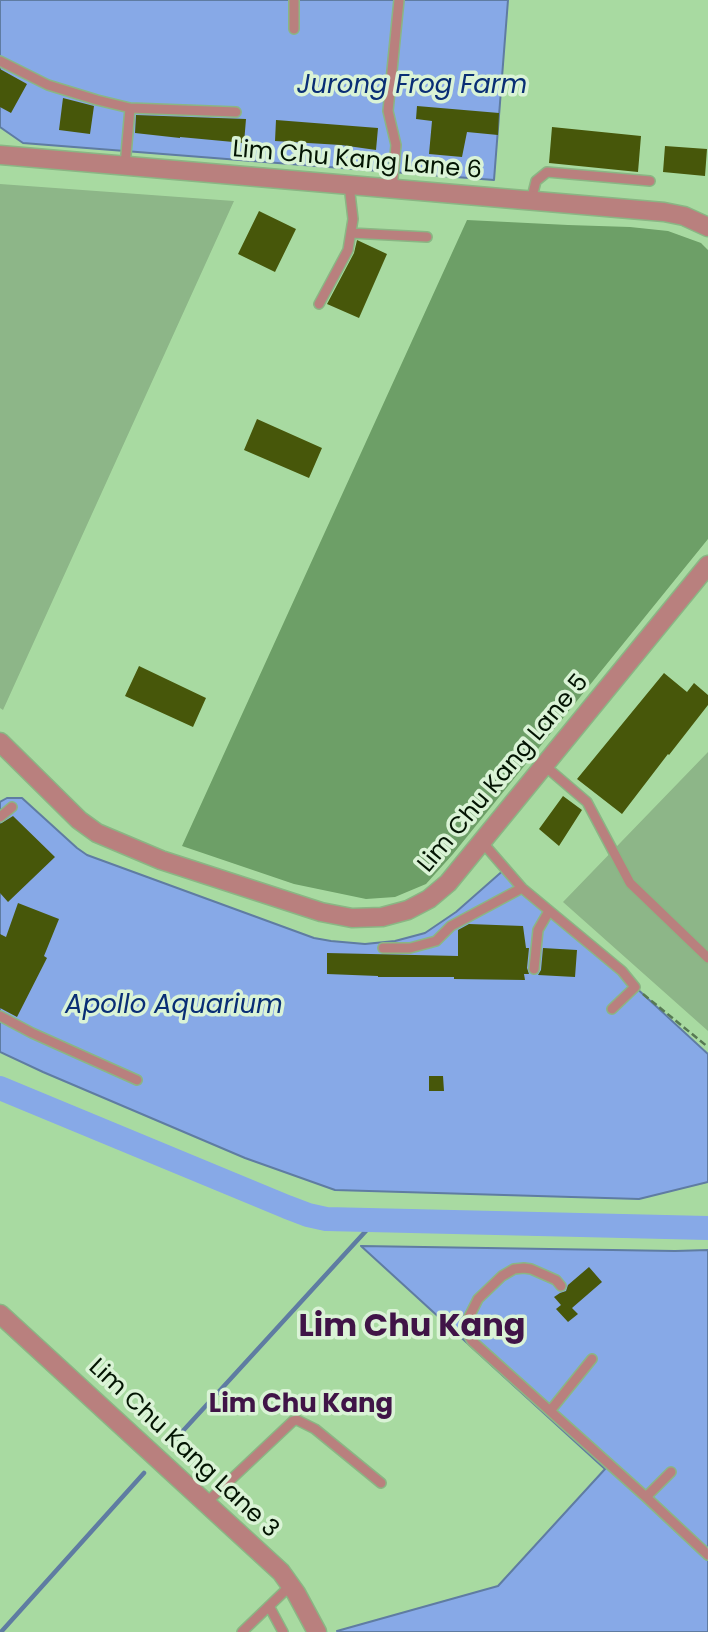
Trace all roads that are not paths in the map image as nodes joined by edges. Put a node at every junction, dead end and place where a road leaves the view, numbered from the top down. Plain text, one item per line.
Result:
1 (294, 0) edge
2 (399, 0) edge
3 (294, 29) dead end
4 (0, 61) edge
5 (130, 108) junction
6 (236, 112) dead end
7 (0, 155) edge
8 (125, 166) junction
9 (650, 181) dead end
10 (349, 185) junction
11 (392, 189) junction
12 (531, 201) junction
13 (708, 227) edge
14 (351, 233) junction
15 (427, 237) dead end
16 (319, 304) dead end
17 (708, 565) edge
18 (0, 742) edge
19 (13, 755) junction
20 (545, 766) junction
21 (0, 769) edge
22 (12, 807) dead end
23 (0, 817) edge
24 (483, 843) junction
25 (522, 888) junction
26 (549, 911) junction
27 (383, 948) dead end
28 (708, 958) edge
29 (534, 969) dead end
30 (611, 1009) dead end
31 (0, 1016) edge
32 (137, 1080) dead end
33 (561, 1286) dead end
34 (0, 1314) edge
35 (592, 1359) dead end
36 (550, 1411) junction
37 (671, 1472) dead end
38 (381, 1483) dead end
39 (646, 1497) junction
40 (206, 1503) junction
41 (708, 1555) edge
42 (290, 1585) junction
43 (270, 1606) junction
44 (242, 1632) edge
45 (283, 1632) edge
46 (317, 1632) edge

1 - 3 lane
2 - 11 lane
4 - 5 lane
5 - 6 lane
5 - 8 lane
7 - 8 street, Lim Chu Kang Lane 6
8 - 10 street, Lim Chu Kang Lane 6
9 - 12 lane
10 - 11 street, Lim Chu Kang Lane 6
10 - 14 lane
11 - 12 street, Lim Chu Kang Lane 6
12 - 13 street, Lim Chu Kang Lane 6
14 - 15 lane
14 - 16 lane
17 - 20 street, Lim Chu Kang Lane 5
18 - 19 street, Lim Chu Kang Lane 5
19 - 21 street
19 - 24 street, Lim Chu Kang Lane 5
20 - 24 street, Lim Chu Kang Lane 5
20 - 28 lane
22 - 23 lane
24 - 25 lane
25 - 26 lane
25 - 27 lane
26 - 29 lane
26 - 30 lane
31 - 32 lane
33 - 36 lane
34 - 40 street, Lim Chu Kang Lane 3
35 - 36 lane
36 - 39 lane
37 - 39 lane
38 - 40 lane
39 - 41 lane
40 - 42 street, Lim Chu Kang Lane 3
42 - 43 lane
42 - 46 street, Lim Chu Kang Lane 3
43 - 44 lane
43 - 45 lane

